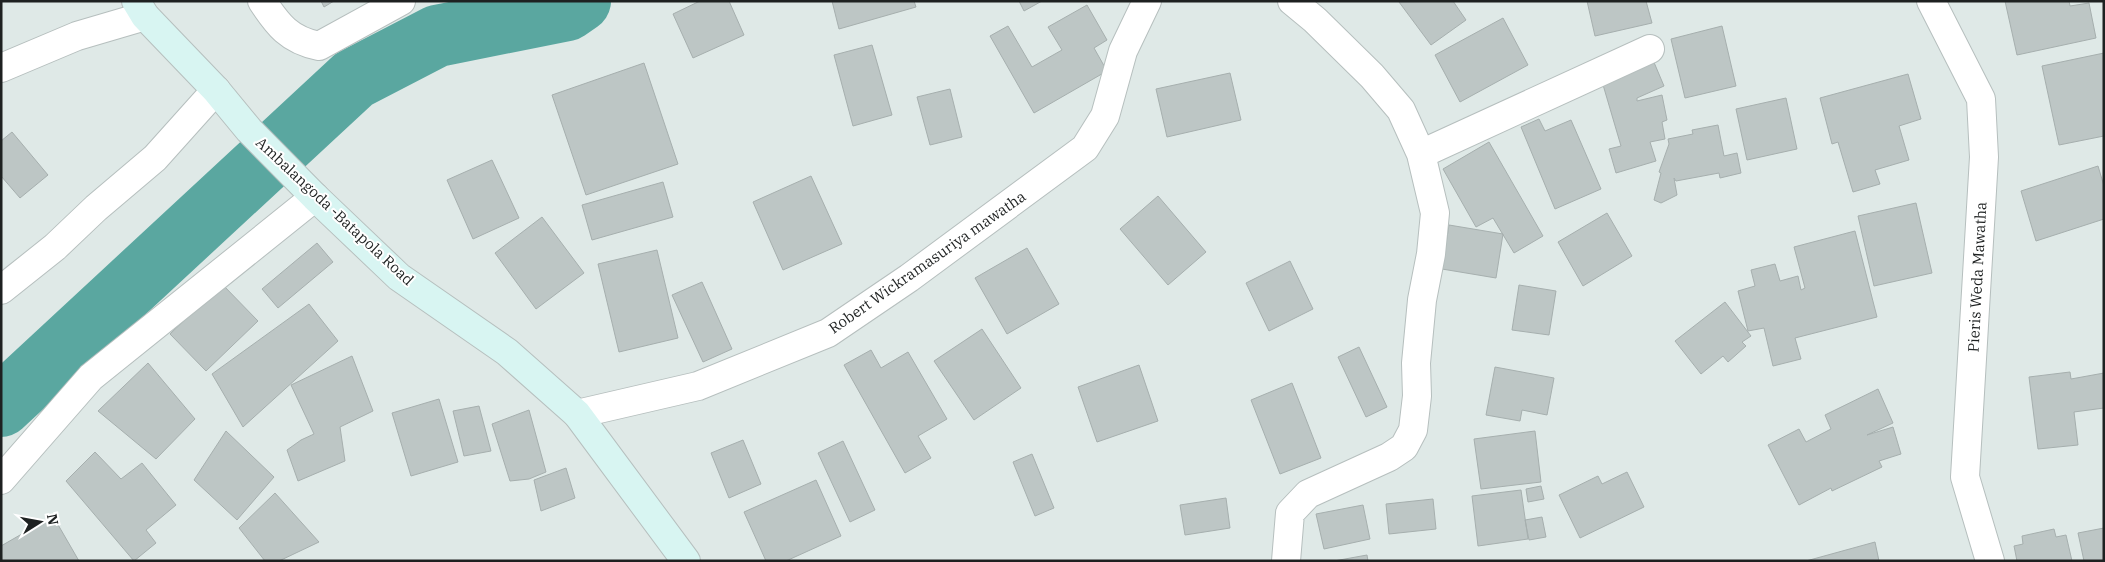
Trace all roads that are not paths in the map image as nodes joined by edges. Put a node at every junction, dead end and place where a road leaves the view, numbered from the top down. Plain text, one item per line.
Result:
1 (262, 1) edge
2 (401, 1) edge
3 (1147, 1) edge
4 (1292, 1) edge
5 (1931, 1) edge
6 (141, 9) edge
7 (1650, 49) dead end
8 (1, 68) edge
9 (216, 90) junction
10 (1421, 154) junction
11 (310, 191) junction
12 (1, 290) edge
13 (577, 414) junction
14 (1, 480) edge
15 (686, 561) edge
16 (1286, 561) edge
17 (1990, 561) edge

1 - 2 street
3 - 13 street, Robert Wickramasuriya mawatha
4 - 10 street
5 - 17 street, Pieris Weda Mawatha
6 - 8 street
6 - 9 main road, Ambalangoda -Batapola Road
7 - 10 street
9 - 11 main road, Ambalangoda -Batapola Road
9 - 12 street
10 - 16 street
11 - 13 main road, Ambalangoda -Batapola Road
11 - 14 street
13 - 15 main road, Ambalangoda -Batapola Road

